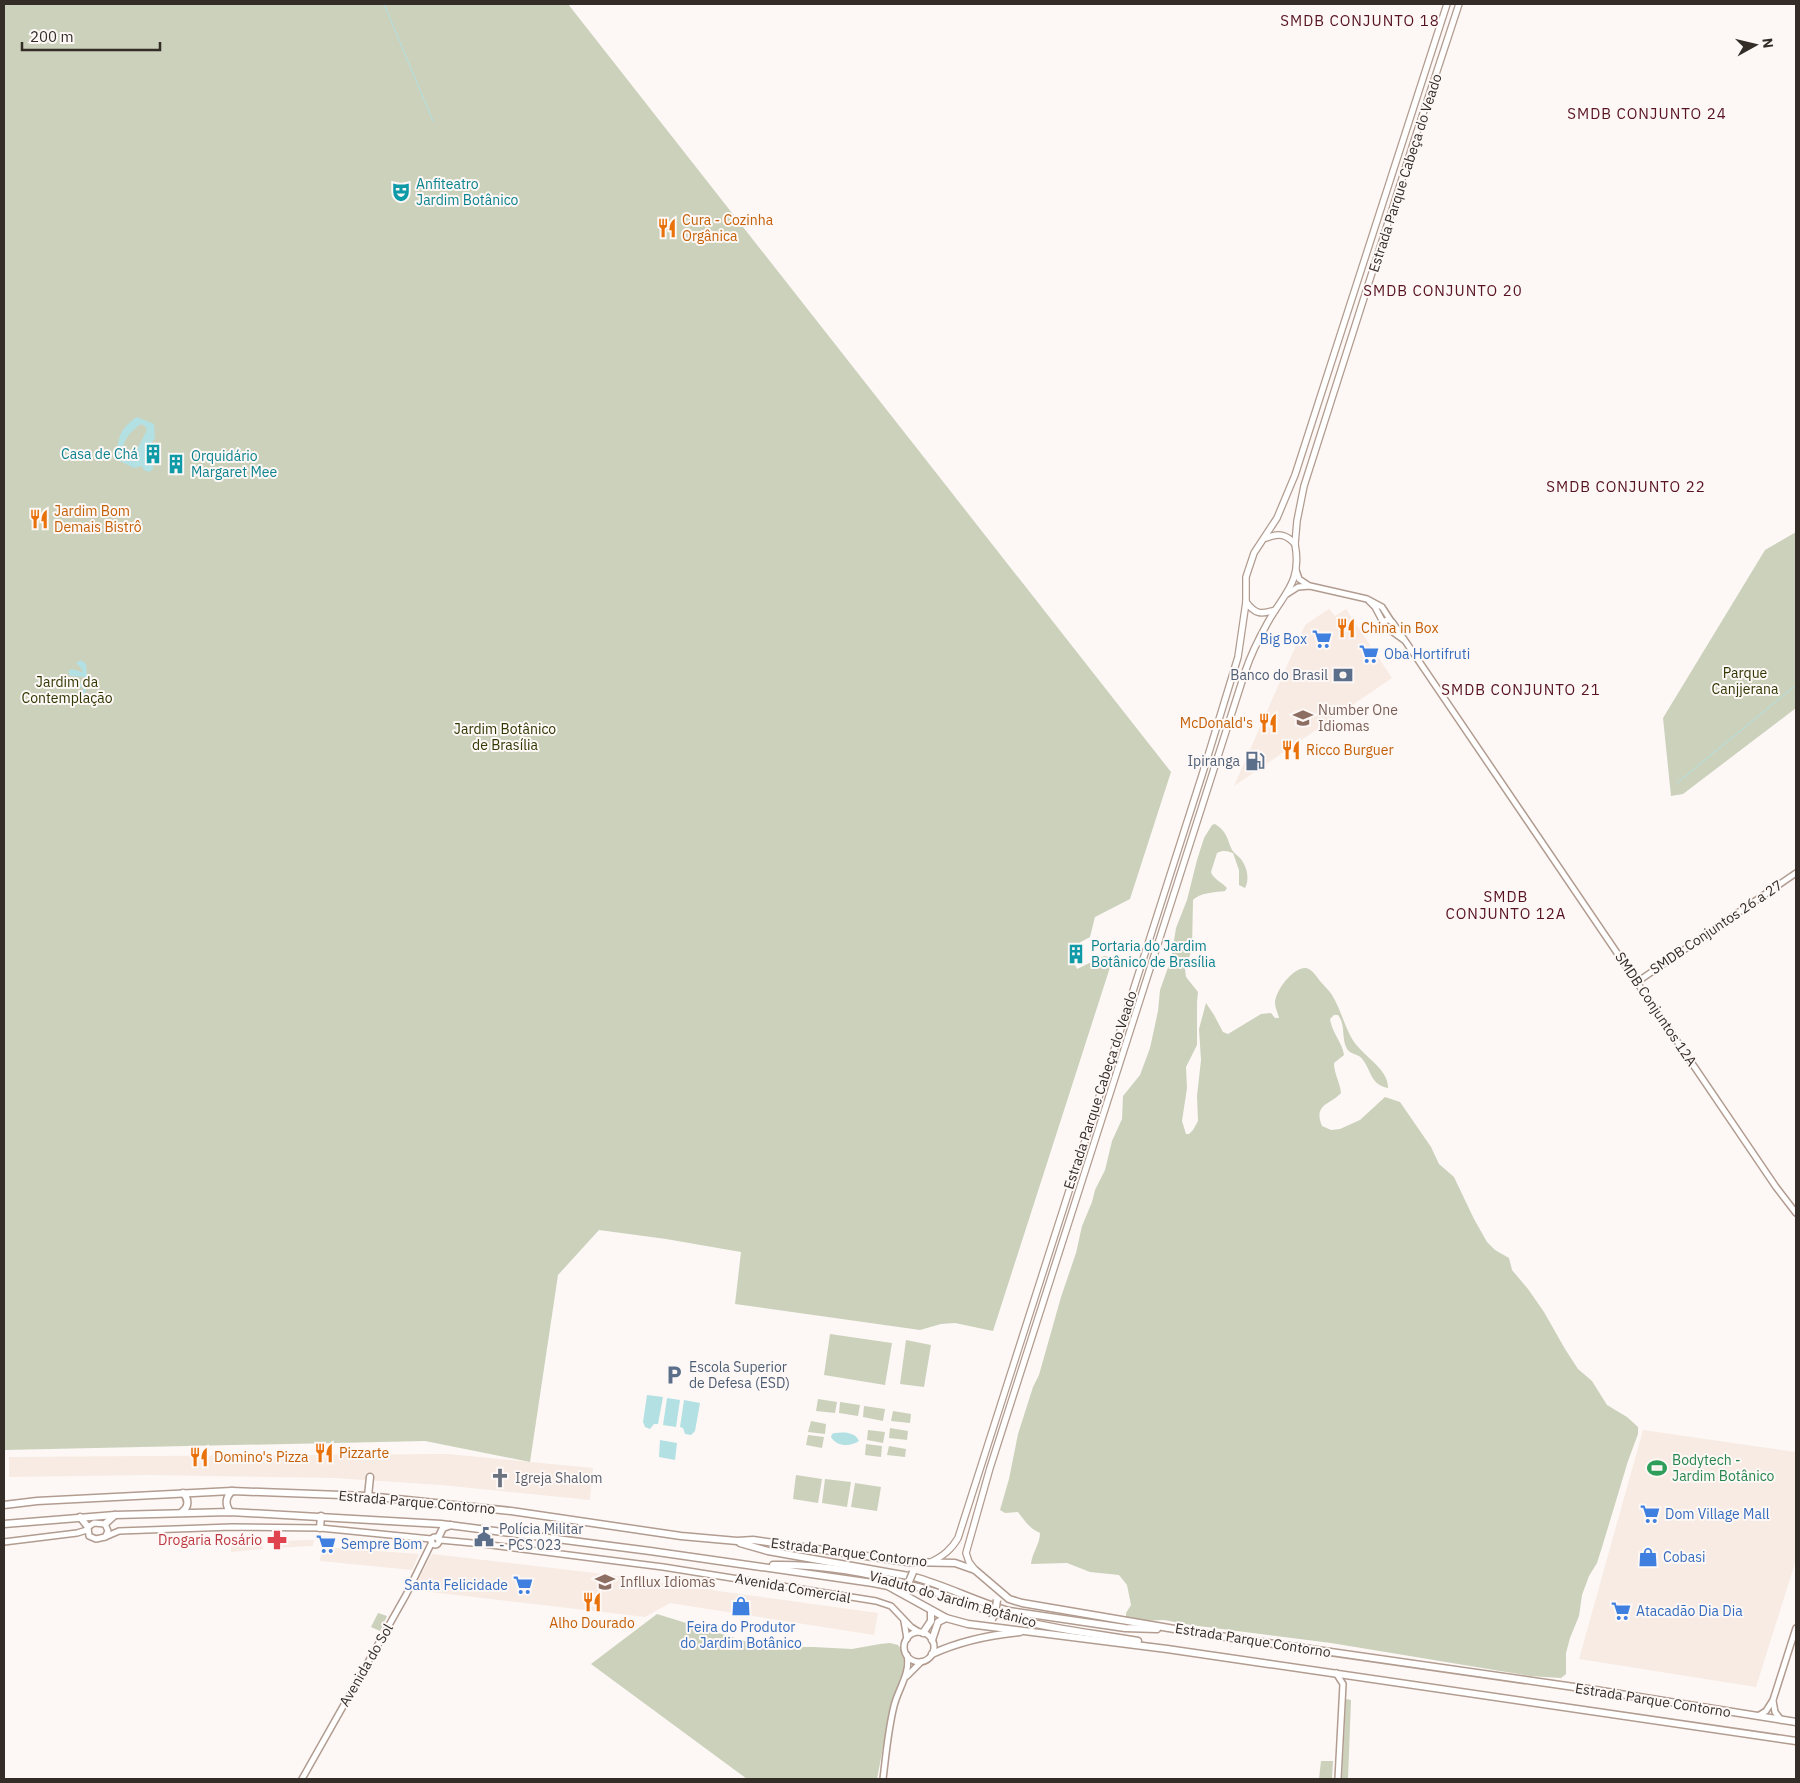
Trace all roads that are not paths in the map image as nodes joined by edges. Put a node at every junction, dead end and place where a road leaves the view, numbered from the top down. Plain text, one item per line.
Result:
1 (1447, 4) edge
2 (1459, 4) edge
3 (1265, 538) junction
4 (1295, 544) junction
5 (1296, 570) junction
6 (1310, 586) junction
7 (1287, 594) junction
8 (1367, 599) junction
9 (1246, 602) junction
10 (1275, 610) junction
11 (1392, 622) junction
12 (1384, 624) junction
13 (1390, 630) junction
14 (1405, 641) junction
15 (1796, 873) edge
16 (1637, 982) junction
17 (1796, 1213) edge
18 (1032, 1304) junction
19 (1042, 1307) junction
20 (1028, 1314) junction
21 (1039, 1317) junction
22 (370, 1477) dead end
23 (232, 1491) junction
24 (183, 1493) junction
25 (368, 1496) junction
26 (4, 1505) edge
27 (182, 1512) junction
28 (230, 1512) junction
29 (115, 1515) junction
30 (321, 1516) junction
31 (80, 1517) junction
32 (433, 1523) junction
33 (4, 1524) edge
34 (451, 1525) junction
35 (107, 1528) junction
36 (320, 1528) junction
37 (88, 1531) junction
38 (119, 1531) junction
39 (105, 1537) junction
40 (435, 1540) junction
41 (4, 1542) edge
42 (737, 1542) junction
43 (929, 1563) junction
44 (751, 1565) junction
45 (975, 1570) junction
46 (993, 1587) junction
47 (917, 1603) junction
48 (932, 1611) junction
49 (904, 1618) junction
50 (946, 1618) junction
51 (982, 1625) junction
52 (1796, 1628) edge
53 (1179, 1630) junction
54 (1034, 1631) junction
55 (921, 1632) junction
56 (907, 1639) junction
57 (932, 1640) junction
58 (1183, 1651) junction
59 (932, 1654) junction
60 (907, 1655) junction
61 (921, 1662) junction
62 (1336, 1673) junction
63 (1350, 1675) junction
64 (905, 1678) junction
65 (1343, 1684) junction
66 (1773, 1700) junction
67 (1758, 1716) junction
68 (1781, 1720) junction
69 (1796, 1722) edge
70 (1796, 1741) edge
71 (302, 1779) edge
72 (883, 1779) edge
73 (1338, 1779) edge

1 - 3 main road, Estrada Parque Cabeça do Veado
2 - 4 main road, Estrada Parque Cabeça do Veado
3 - 4 main road
3 - 9 main road
4 - 5 main road
5 - 6 street
5 - 7 main road
6 - 7 street
6 - 8 street
7 - 10 main road
8 - 11 street, SMDB Conjuntos 12A
8 - 12 street
9 - 10 main road
9 - 18 main road, Estrada Parque Cabeça do Veado
10 - 19 main road, Estrada Parque Cabeça do Veado
11 - 12 street
11 - 13 street
11 - 14 street, SMDB Conjuntos 12A
12 - 13 street
13 - 14 street
14 - 16 street, SMDB Conjuntos 12A
15 - 16 street, SMDB Conjuntos 26 a 27
16 - 17 street, SMDB Conjuntos 12A
18 - 19 main road
18 - 20 main road, Estrada Parque Cabeça do Veado
19 - 21 main road, Estrada Parque Cabeça do Veado
20 - 21 main road
20 - 43 main road, Estrada Parque Cabeça do Veado
21 - 45 main road, Estrada Parque Cabeça do Veado
22 - 25 highway
23 - 24 highway, Estrada Parque Contorno
23 - 25 highway, Estrada Parque Contorno
23 - 28 highway
24 - 26 highway, Estrada Parque Contorno
24 - 27 highway
25 - 42 highway, Estrada Parque Contorno
27 - 28 highway, Estrada Parque Contorno
27 - 29 highway, Estrada Parque Contorno
28 - 30 highway, Estrada Parque Contorno
29 - 31 highway, Estrada Parque Contorno
29 - 35 highway
30 - 32 highway, Estrada Parque Contorno
30 - 36 highway
31 - 33 highway, Estrada Parque Contorno
31 - 37 highway
32 - 34 highway, Estrada Parque Contorno
32 - 40 highway
34 - 40 highway
34 - 44 highway, Estrada Parque Contorno
35 - 37 street, Avenida Comercial
35 - 38 street, Avenida Comercial
35 - 39 street
36 - 38 street, Avenida Comercial
36 - 40 street, Avenida Comercial
37 - 39 street, Avenida Comercial
37 - 41 street, Avenida Comercial
38 - 39 street, Avenida Comercial
40 - 49 street, Avenida Comercial
40 - 71 street, Avenida do Sol
42 - 43 highway, Estrada Parque Contorno
42 - 53 highway, Viaduto do Jardim Botânico
43 - 45 highway, Estrada Parque Contorno
43 - 47 highway, bridge
44 - 47 highway, Estrada Parque Contorno
44 - 58 highway, Viaduto do Jardim Botânico
45 - 46 highway, Estrada Parque Contorno
46 - 51 highway, bridge
46 - 53 highway, Estrada Parque Contorno
47 - 48 highway, Estrada Parque Contorno
48 - 50 highway, Estrada Parque Contorno
48 - 55 highway
49 - 55 street, Avenida Comercial
49 - 56 street
50 - 51 highway, Estrada Parque Contorno
50 - 57 highway
51 - 54 highway, Estrada Parque Contorno
52 - 66 street
53 - 67 highway, Estrada Parque Contorno
54 - 58 highway, Estrada Parque Contorno
54 - 59 highway
55 - 56 street
55 - 57 street
56 - 60 street
57 - 59 street
58 - 62 highway, Estrada Parque Contorno
59 - 61 street
60 - 61 street
60 - 64 street
61 - 64 street
62 - 63 highway, Estrada Parque Contorno
62 - 65 street
63 - 65 street
63 - 70 highway, Estrada Parque Contorno
64 - 72 street
65 - 73 street
66 - 67 street
66 - 68 street
67 - 68 highway, Estrada Parque Contorno
68 - 69 highway, Estrada Parque Contorno

